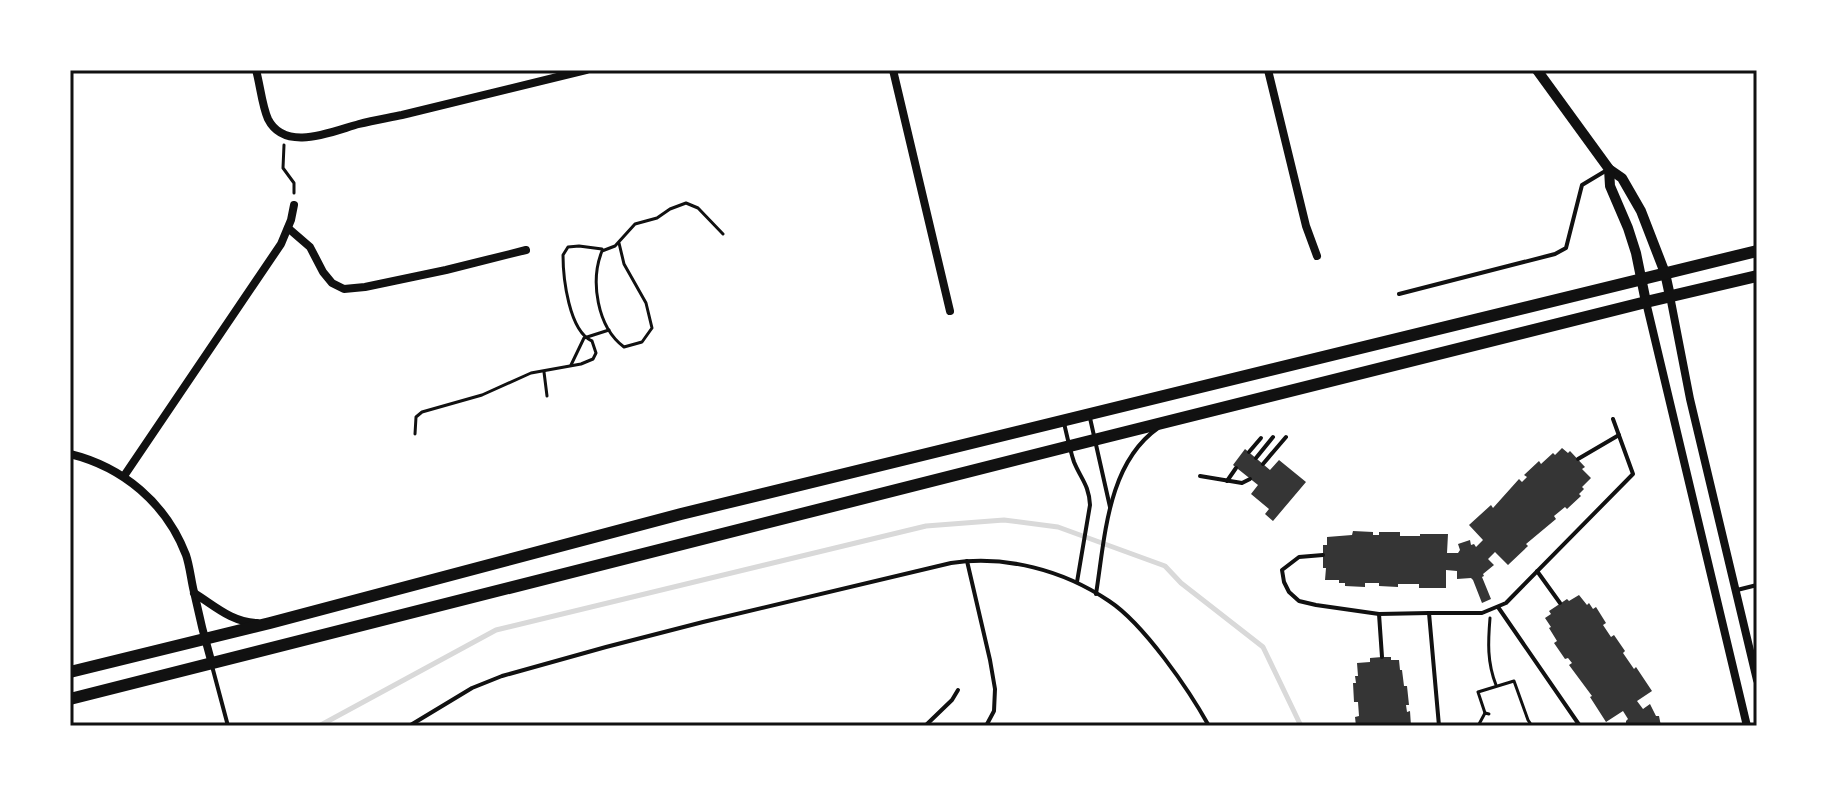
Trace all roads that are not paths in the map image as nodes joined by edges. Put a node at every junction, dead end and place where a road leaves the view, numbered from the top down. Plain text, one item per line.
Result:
1 (256, 70) edge
2 (586, 70) edge
3 (893, 70) edge
4 (1268, 70) edge
5 (1537, 70) edge
6 (1609, 169) junction
7 (294, 205) road end
8 (288, 228) junction
9 (526, 250) dead end
10 (1757, 251) edge
11 (1317, 256) dead end
12 (1665, 273) junction
13 (1757, 276) edge
14 (1642, 279) junction
15 (1399, 294) dead end
16 (1670, 296) junction
17 (1646, 302) junction
18 (950, 311) dead end
19 (1089, 414) junction
20 (1613, 419) dead end
21 (1063, 420) junction
22 (1166, 422) junction
23 (1619, 435) junction
24 (1273, 437) dead end
25 (1286, 437) dead end
26 (1261, 438) dead end
27 (1096, 440) junction
28 (1070, 446) junction
29 (1249, 452) dead end
30 (70, 454) edge
31 (1256, 458) dead end
32 (1578, 459) dead end
33 (1263, 464) dead end
34 (1236, 468) dead end
35 (1243, 474) dead end
36 (124, 476) junction
37 (1200, 476) dead end
38 (1250, 479) dead end
39 (1227, 481) junction
40 (1236, 482) junction
41 (1110, 509) junction
42 (1323, 555) dead end
43 (967, 561) junction
44 (1537, 571) junction
45 (1077, 582) junction
46 (1757, 585) edge
47 (1735, 591) junction
48 (194, 593) junction
49 (1096, 594) junction
50 (1560, 603) dead end
51 (1498, 607) junction
52 (1429, 613) junction
53 (1379, 614) junction
54 (270, 623) junction
55 (205, 640) junction
56 (1754, 654) edge
57 (1382, 657) dead end
58 (212, 664) junction
59 (70, 672) edge
60 (1757, 680) edge
61 (958, 690) dead end
62 (70, 699) edge
63 (228, 726) edge
64 (409, 726) edge
65 (925, 726) edge
66 (986, 726) edge
67 (1209, 726) edge
68 (1439, 726) edge
69 (1580, 726) edge
70 (1747, 726) edge

1 - 2 street
3 - 18 street
4 - 11 street
5 - 6 street
6 - 12 street
6 - 14 street
6 - 15 lane
7 - 8 street
8 - 9 street
8 - 36 street
10 - 12 main road
12 - 14 main road
12 - 16 street
13 - 16 main road
14 - 17 street
14 - 19 main road
16 - 17 main road
16 - 47 street
17 - 22 main road
17 - 70 street
19 - 21 main road
19 - 27 lane
20 - 23 lane
21 - 28 lane
21 - 54 main road
22 - 27 main road
22 - 41 lane
23 - 32 lane
23 - 44 lane
24 - 31 lane
25 - 33 lane
26 - 29 lane
27 - 28 main road
27 - 41 lane
28 - 45 lane
28 - 58 main road
30 - 36 street
34 - 39 lane
35 - 40 lane
36 - 48 street
37 - 39 lane
38 - 40 lane
39 - 40 lane
41 - 49 lane
42 - 53 lane
43 - 45 lane
43 - 64 lane
43 - 66 lane
44 - 50 lane
44 - 51 lane
45 - 49 lane
46 - 47 lane
47 - 56 street
48 - 54 street
48 - 55 street
49 - 67 lane
51 - 52 lane
51 - 69 lane
52 - 53 lane
52 - 68 lane
53 - 57 lane
54 - 55 main road
55 - 58 street
55 - 59 main road
56 - 60 street
58 - 62 main road
58 - 63 lane
61 - 65 lane

